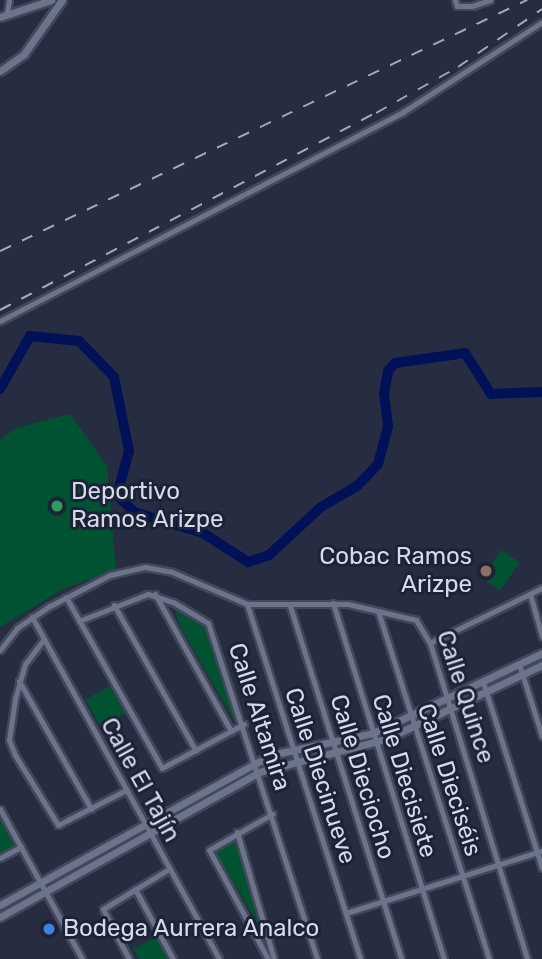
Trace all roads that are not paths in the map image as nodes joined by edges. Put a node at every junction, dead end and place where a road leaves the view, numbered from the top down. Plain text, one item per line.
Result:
1 (9, 0) edge
2 (51, 0) edge
3 (62, 0) edge
4 (490, 0) edge
5 (456, 3) edge
6 (4, 15) edge
7 (542, 22) edge
8 (0, 71) edge
9 (0, 321) edge
10 (542, 588) edge
11 (155, 594) junction
12 (530, 594) junction
13 (66, 597) junction
14 (333, 603) junction
15 (247, 604) junction
16 (114, 605) junction
17 (290, 606) junction
18 (378, 611) junction
19 (32, 617) junction
20 (79, 621) junction
21 (542, 636) edge
22 (44, 639) junction
23 (430, 643) junction
24 (0, 650) edge
25 (542, 653) edge
26 (519, 664) junction
27 (542, 664) edge
28 (522, 674) junction
29 (19, 681) junction
30 (483, 682) junction
31 (486, 691) junction
32 (446, 698) junction
33 (449, 709) junction
34 (411, 716) junction
35 (244, 724) junction
36 (414, 726) junction
37 (231, 731) junction
38 (373, 733) junction
39 (542, 736) edge
40 (332, 742) junction
41 (375, 743) junction
42 (293, 750) junction
43 (195, 751) junction
44 (335, 752) junction
45 (296, 760) junction
46 (256, 763) junction
47 (259, 772) junction
48 (126, 790) junction
49 (0, 809) edge
50 (92, 809) junction
51 (272, 814) junction
52 (146, 826) junction
53 (237, 832) junction
54 (150, 834) junction
55 (20, 847) junction
56 (540, 852) edge
57 (0, 858) edge
58 (500, 863) junction
59 (542, 868) edge
60 (169, 869) junction
61 (462, 875) junction
62 (40, 882) junction
63 (421, 888) junction
64 (135, 889) junction
65 (46, 892) junction
66 (383, 901) junction
67 (0, 905) edge
68 (346, 913) junction
69 (0, 917) edge
70 (81, 959) edge
71 (129, 959) edge
72 (173, 959) edge
73 (219, 959) edge
74 (268, 959) edge
75 (274, 959) edge
76 (317, 959) edge
77 (360, 959) edge
78 (401, 959) edge
79 (444, 959) edge
80 (489, 959) edge
81 (527, 959) edge

1 - 6 street
2 - 6 street
3 - 8 street
4 - 5 street
7 - 9 street
10 - 12 street
11 - 16 street
11 - 35 street, Calle Altamira
11 - 37 street
12 - 21 street
12 - 23 street
13 - 15 street
13 - 19 street
13 - 20 street
14 - 17 street, Calle Quince
14 - 18 street, Calle Quince
14 - 38 street, Calle Diecisiete
15 - 17 street, Calle Quince
15 - 42 street, Calle Diecinueve
16 - 20 street
16 - 43 street
17 - 40 street, Calle Dieciocho
18 - 23 street, Calle Quince
18 - 34 street, Calle Dieciséis
19 - 22 street, Calle El Tajín
19 - 24 street
20 - 43 street
22 - 29 street
22 - 48 street, Calle El Tajín
23 - 32 street, Calle Quince
25 - 26 street
26 - 28 street
26 - 30 street
27 - 28 street
28 - 31 street
28 - 39 street
29 - 50 street
29 - 50 street
30 - 31 street
30 - 32 street
31 - 33 street
31 - 56 street
32 - 33 street, Calle Quince
32 - 34 street
33 - 36 street
33 - 58 street, Calle Quince
34 - 36 street, Calle Dieciséis
34 - 38 street
35 - 37 street
35 - 46 street, Calle Altamira
36 - 41 street
36 - 61 street, Calle Dieciséis
37 - 43 street
38 - 40 street
38 - 41 street, Calle Diecisiete
40 - 42 street
40 - 44 street, Calle Dieciocho
41 - 44 street
41 - 63 street, Calle Diecisiete
42 - 45 street, Calle Diecinueve
42 - 46 street
44 - 45 street
44 - 66 street, Calle Dieciocho
45 - 47 street
45 - 68 street, Calle Diecinueve
46 - 47 street, Calle Altamira
46 - 52 street
47 - 51 street, Calle Altamira
47 - 54 street
48 - 50 street
48 - 52 street, Calle El Tajín
49 - 55 street
51 - 53 street
51 - 76 street, Calle Altamira
52 - 54 street, Calle El Tajín
52 - 62 street
53 - 74 street
53 - 75 street
54 - 60 street, Calle El Tajín
54 - 65 street
55 - 57 street
55 - 62 street
56 - 58 street
56 - 59 street
58 - 61 street
58 - 81 street, Calle Quince
60 - 64 street
60 - 73 street, Calle El Tajín
61 - 63 street
61 - 80 street, Calle Dieciséis
62 - 65 street
62 - 67 street
63 - 66 street
63 - 79 street, Calle Diecisiete
64 - 71 street
64 - 72 street
65 - 69 street
65 - 70 street
66 - 68 street
66 - 78 street, Calle Dieciocho
68 - 77 street, Calle Diecinueve

